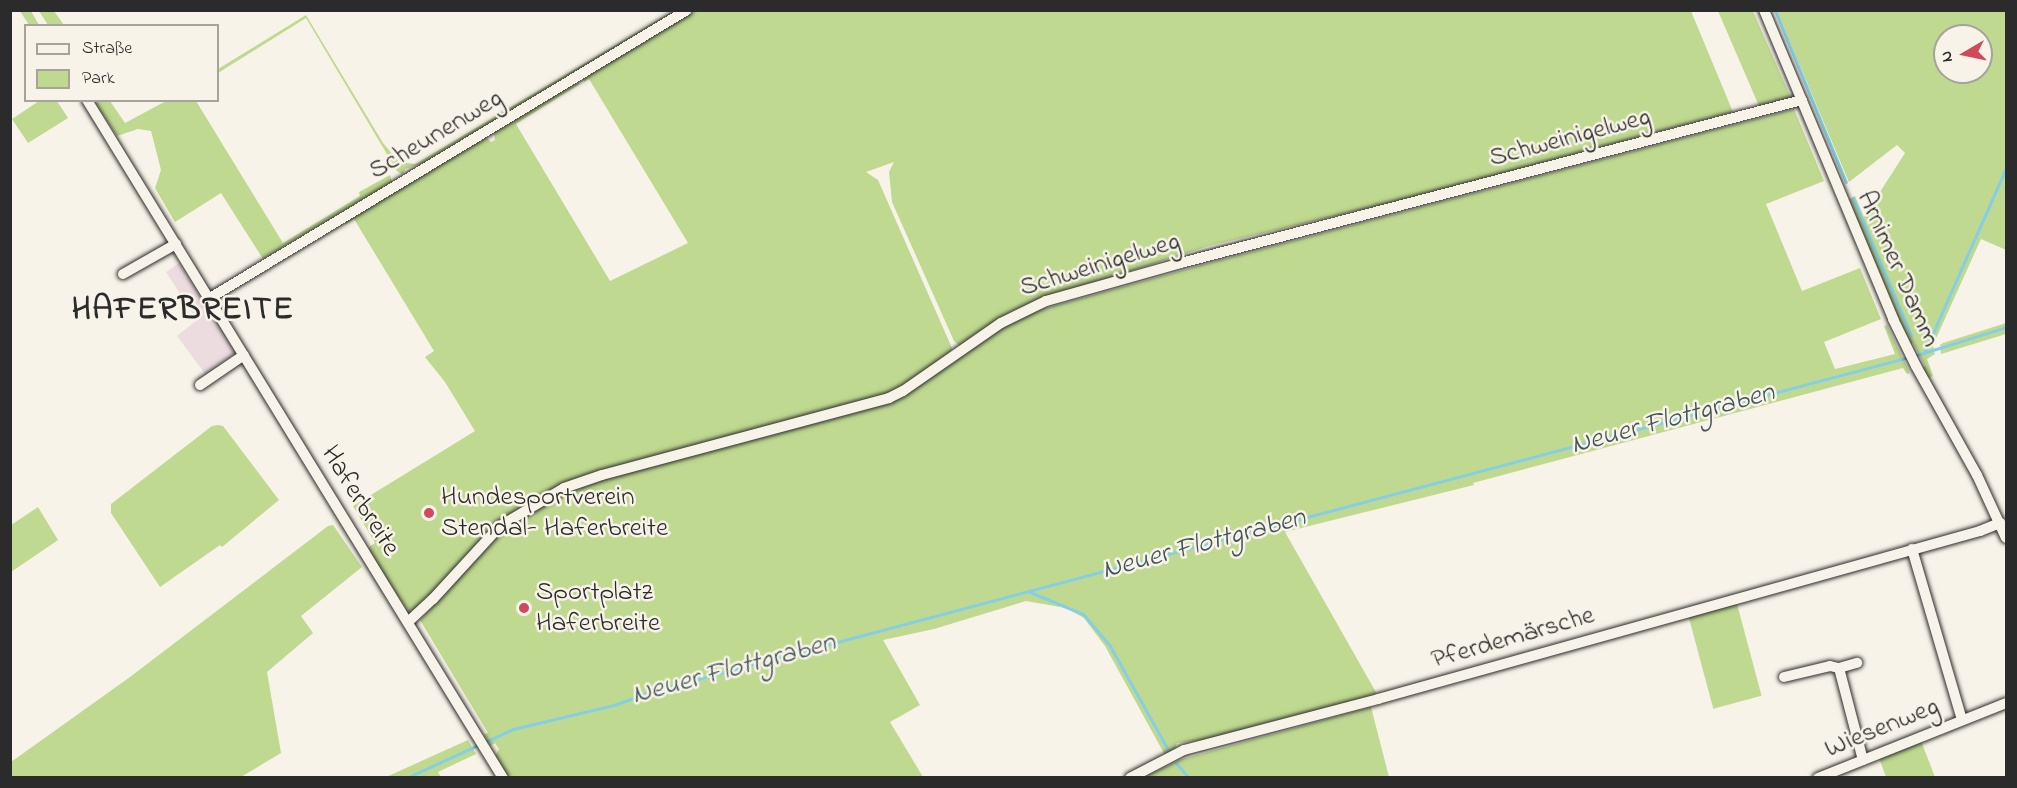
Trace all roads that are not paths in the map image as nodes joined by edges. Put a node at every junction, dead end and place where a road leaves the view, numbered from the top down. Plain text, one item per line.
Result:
1 (687, 10) edge
2 (1764, 10) edge
3 (1802, 99) junction
4 (88, 102) edge
5 (176, 244) junction
6 (123, 274) dead end
7 (210, 298) junction
8 (244, 356) junction
9 (200, 386) dead end
10 (2000, 523) junction
11 (2007, 538) edge
12 (1912, 549) junction
13 (408, 622) junction
14 (1857, 663) dead end
15 (1839, 668) junction
16 (1784, 677) dead end
17 (2007, 703) edge
18 (1962, 720) junction
19 (1863, 760) junction
20 (503, 777) edge
21 (1130, 777) edge
22 (1818, 777) edge

1 - 7 street, Scheunenweg
2 - 3 street, Arnimer Damm
3 - 10 street, Arnimer Damm
3 - 13 street, Schweinigelweg
4 - 5 street, Haferbreite
5 - 6 street
5 - 7 street, Haferbreite
7 - 8 street, Haferbreite
8 - 9 street
8 - 13 street, Haferbreite
10 - 11 street, Arnimer Damm
10 - 12 street, Pferdemärsche
12 - 18 street, Wiesenweg
12 - 21 street, Pferdemärsche
13 - 20 street, Haferbreite
14 - 15 street
15 - 16 street
15 - 19 street
17 - 18 street, Wiesenweg
18 - 19 street, Wiesenweg
19 - 22 street, Wiesenweg

